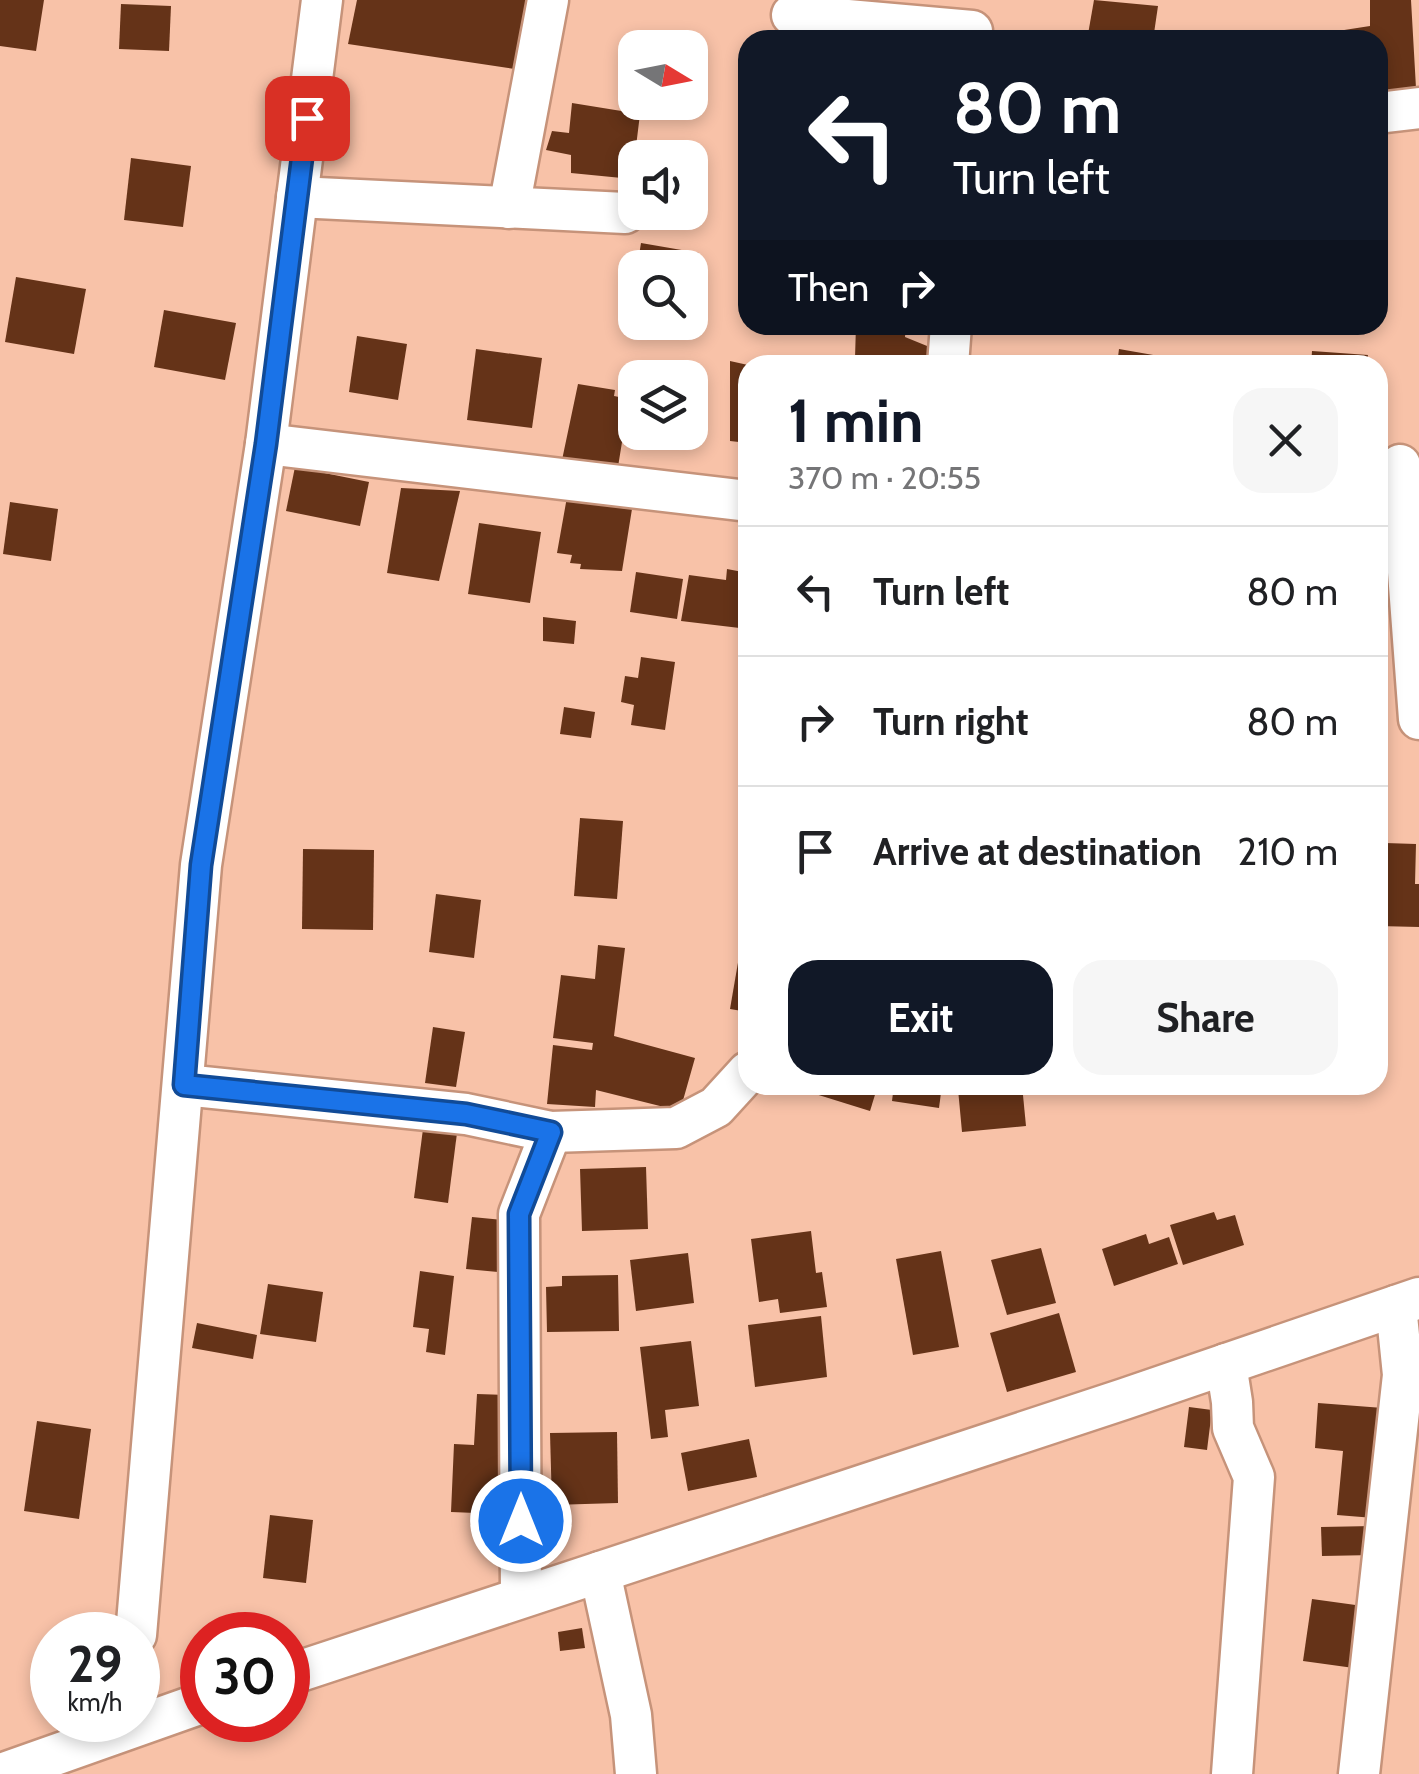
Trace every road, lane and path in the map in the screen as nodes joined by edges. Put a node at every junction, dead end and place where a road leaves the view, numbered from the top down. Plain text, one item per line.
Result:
1 (322, 0) edge
2 (548, 0) edge
3 (792, 14) dead end
4 (972, 24) edge
5 (1419, 108) edge
6 (1388, 112) edge
7 (297, 197) junction
8 (509, 208) junction
9 (618, 213) edge
10 (266, 444) junction
11 (1399, 465) edge
12 (738, 500) edge
13 (1419, 719) edge
14 (738, 1083) edge
15 (184, 1085) junction
16 (551, 1132) junction
17 (1407, 1302) edge
18 (1226, 1364) junction
19 (600, 1572) junction
20 (521, 1598) junction
21 (138, 1612) edge
22 (310, 1668) edge
23 (82, 1742) edge
24 (0, 1774) edge
25 (636, 1774) edge
26 (1232, 1774) edge
27 (1359, 1774) edge

1 - 7 street
2 - 8 street
3 - 4 street
5 - 6 street
7 - 8 street
7 - 10 street
8 - 9 street
10 - 12 street
10 - 15 street
11 - 13 street
14 - 16 street
15 - 16 street
15 - 21 street
16 - 20 street
17 - 18 street
17 - 27 street
18 - 19 street
18 - 26 street
19 - 20 street
19 - 25 street
20 - 22 street
23 - 24 street

